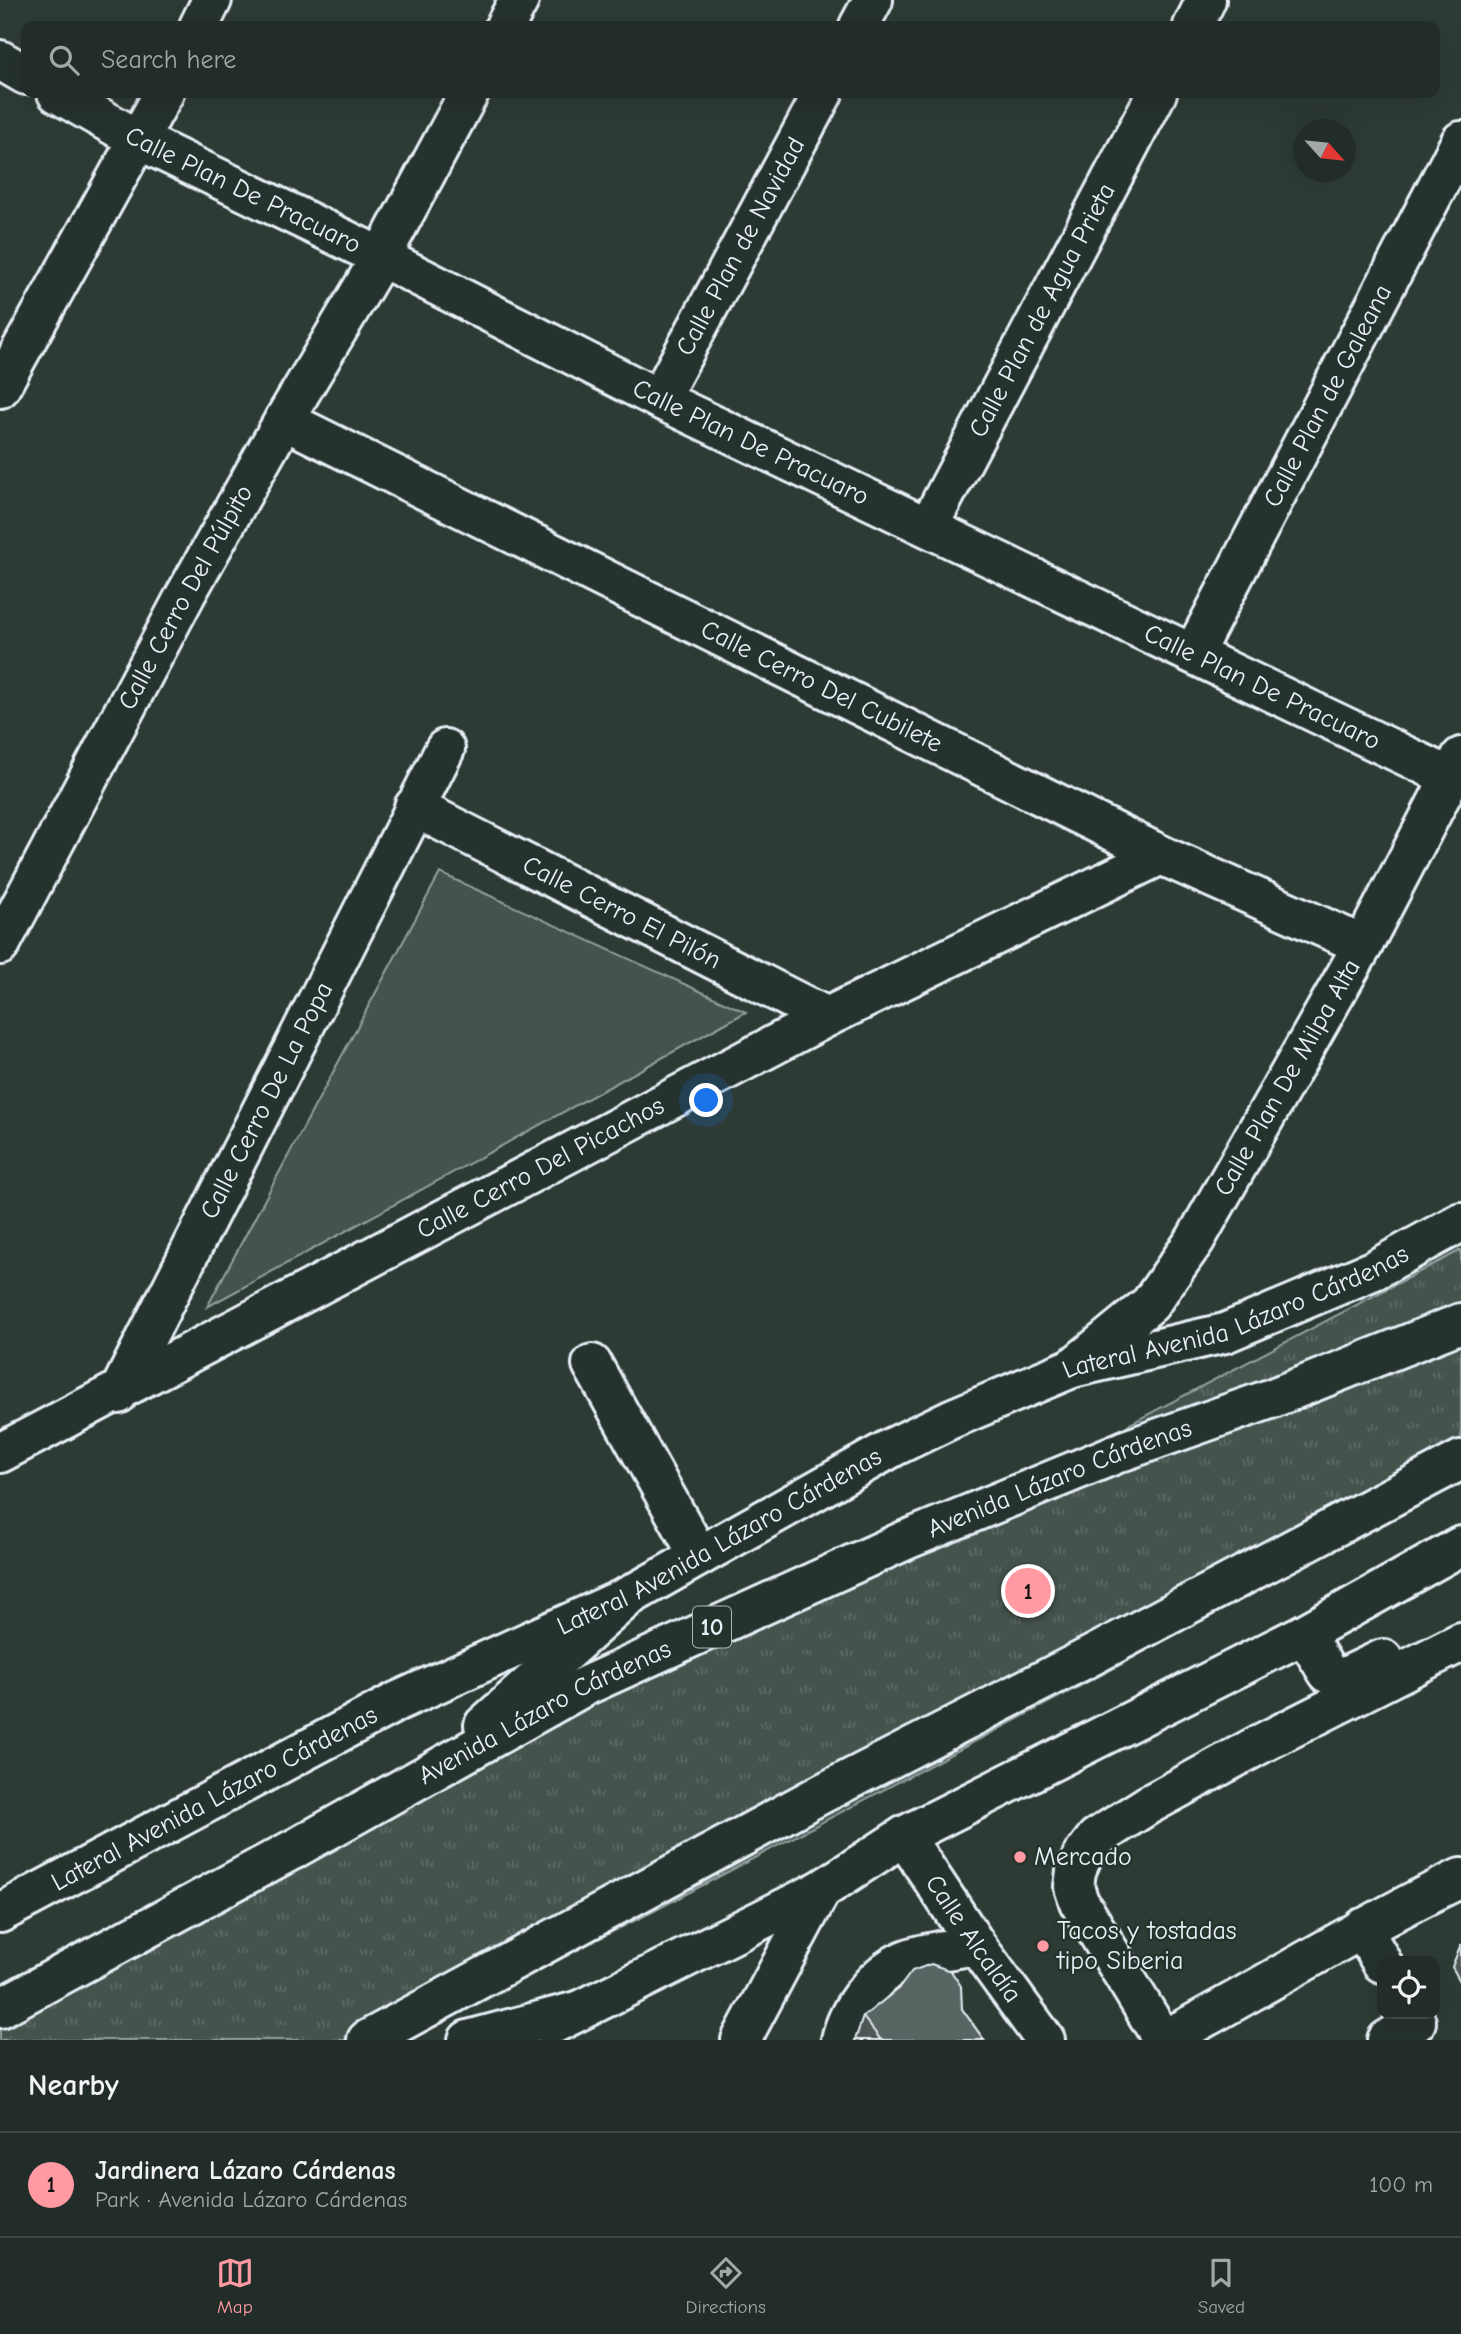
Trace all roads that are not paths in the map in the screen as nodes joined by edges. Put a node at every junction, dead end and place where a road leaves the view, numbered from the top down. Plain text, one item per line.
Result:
1 (212, 0) edge
2 (519, 0) edge
3 (873, 0) edge
4 (1206, 0) edge
5 (201, 21) edge
6 (508, 21) edge
7 (862, 21) edge
8 (1195, 21) edge
9 (0, 60) edge
10 (21, 72) edge
11 (66, 98) edge
12 (161, 98) edge
13 (466, 98) edge
14 (820, 98) edge
15 (1154, 98) edge
16 (139, 140) junction
17 (1461, 141) edge
18 (381, 257) junction
19 (0, 388) edge
20 (659, 400) junction
21 (284, 420) junction
22 (928, 527) junction
23 (1194, 652) junction
24 (445, 749) dead end
25 (1456, 767) edge
26 (414, 807) junction
27 (1161, 855) junction
28 (0, 945) edge
29 (1363, 945) junction
30 (827, 1017) junction
31 (1461, 1222) edge
32 (1461, 1323) edge
33 (592, 1364) dead end
34 (1072, 1368) junction
35 (118, 1394) junction
36 (0, 1453) edge
37 (1461, 1460) edge
38 (1461, 1546) edge
39 (699, 1556) junction
40 (629, 1596) junction
41 (1304, 1634) junction
42 (1455, 1645) edge
43 (428, 1775) junction
44 (904, 1836) junction
45 (1461, 1878) edge
46 (821, 1891) junction
47 (0, 1913) edge
48 (1362, 1928) junction
49 (976, 1945) junction
50 (1378, 1956) edge
51 (0, 2008) edge
52 (577, 2011) junction
53 (367, 2040) edge
54 (468, 2040) edge
55 (522, 2040) edge
56 (741, 2040) edge
57 (841, 2040) edge
58 (1045, 2040) edge
59 (1163, 2040) edge

1 - 5 main road
2 - 6 main road
3 - 7 main road
4 - 8 main road
9 - 10 main road
11 - 16 main road, Calle Plan De Pracuaro
12 - 16 main road
13 - 18 main road, Calle Cerro Del Púlpito
14 - 20 main road, Calle Plan de Navidad
15 - 22 main road, Calle Plan de Agua Prieta
16 - 18 main road, Calle Plan De Pracuaro
16 - 19 main road
17 - 23 main road, Calle Plan de Galeana
18 - 20 main road, Calle Plan De Pracuaro
18 - 21 main road, Calle Cerro Del Púlpito
20 - 22 main road, Calle Plan De Pracuaro
21 - 27 main road, Calle Cerro Del Cubilete
21 - 28 main road, Calle Cerro Del Púlpito
22 - 23 main road, Calle Plan De Pracuaro
23 - 25 main road, Calle Plan De Pracuaro
24 - 26 main road, Calle Cerro De La Popa
25 - 29 main road, Calle Plan De Milpa Alta
26 - 30 main road, Calle Cerro El Pilón
26 - 35 main road, Calle Cerro De La Popa
27 - 29 main road, Calle Cerro Del Cubilete
27 - 30 main road, Calle Cerro Del Picachos
29 - 34 main road, Calle Plan De Milpa Alta
30 - 35 main road, Calle Cerro Del Picachos
31 - 34 main road, Lateral Avenida Lázaro Cárdenas
32 - 43 main road, Avenida Lázaro Cárdenas / 10
33 - 39 main road
34 - 39 main road, Lateral Avenida Lázaro Cárdenas
35 - 36 main road, Calle Cerro Del Picachos
37 - 53 main road
38 - 41 main road
39 - 40 main road, Lateral Avenida Lázaro Cárdenas
40 - 43 main road
40 - 47 main road, Lateral Avenida Lázaro Cárdenas
41 - 42 main road
41 - 44 main road
42 - 59 main road
43 - 51 main road, Avenida Lázaro Cárdenas / 10
44 - 46 main road
44 - 49 main road, Calle Alcaldía
45 - 48 main road
46 - 52 main road
46 - 56 main road
48 - 50 main road
48 - 59 main road
49 - 57 main road
49 - 58 main road, Calle Alcaldía
52 - 54 main road
52 - 55 main road

